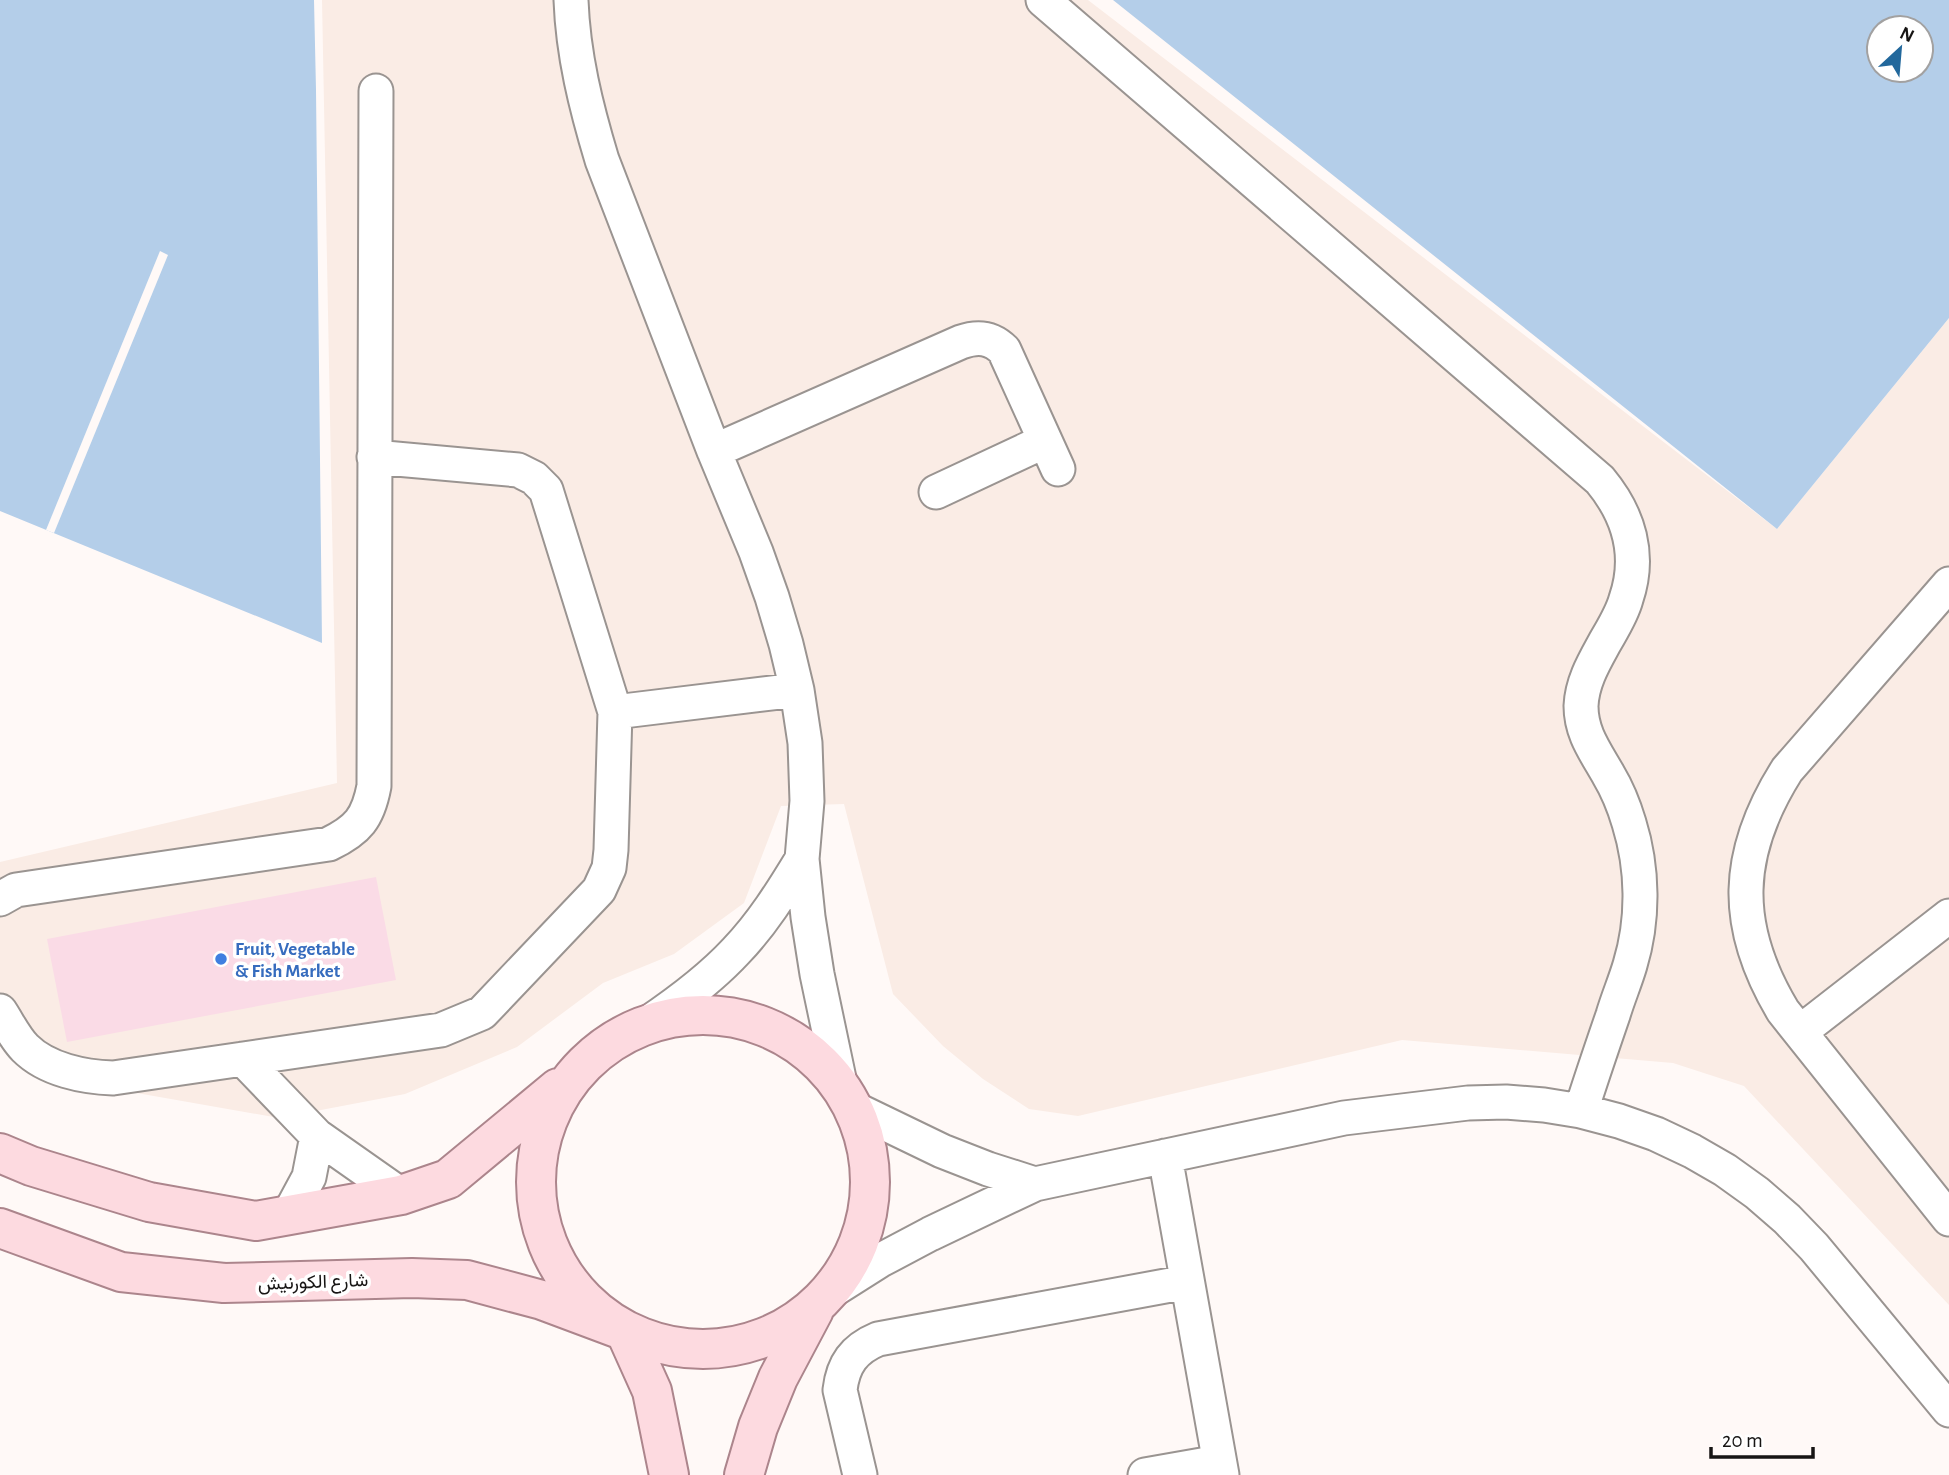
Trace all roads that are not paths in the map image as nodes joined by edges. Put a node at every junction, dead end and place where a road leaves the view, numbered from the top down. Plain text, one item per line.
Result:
1 (571, 0) edge
2 (1043, 0) edge
3 (376, 92) dead end
4 (714, 452) junction
5 (374, 457) junction
6 (936, 492) dead end
7 (1949, 584) edge
8 (797, 690) junction
9 (615, 712) junction
10 (802, 859) junction
11 (0, 900) edge
12 (1949, 916) edge
13 (0, 1011) edge
14 (648, 1023) junction
15 (1800, 1032) junction
16 (243, 1059) junction
17 (570, 1078) junction
18 (847, 1098) junction
19 (1581, 1111) junction
20 (317, 1136) junction
21 (0, 1153) edge
22 (1165, 1156) junction
23 (1035, 1184) junction
24 (401, 1195) junction
25 (288, 1216) junction
26 (1949, 1219) edge
27 (0, 1228) edge
28 (1187, 1282) junction
29 (823, 1299) junction
30 (625, 1331) junction
31 (1949, 1410) edge
32 (1220, 1469) edge
33 (669, 1475) edge
34 (744, 1475) edge
35 (860, 1475) edge
36 (1145, 1475) edge

1 - 4 lane
2 - 19 lane
3 - 5 lane
4 - 6 lane
4 - 8 lane
5 - 9 lane
5 - 11 lane
7 - 15 lane
8 - 9 lane
8 - 10 lane
9 - 16 lane
10 - 14 lane
10 - 18 lane
12 - 15 lane
13 - 16 lane
14 - 17 main road
14 - 18 main road
15 - 26 lane
16 - 20 lane
17 - 24 main road
17 - 30 main road
18 - 23 lane
18 - 29 main road
19 - 22 lane
19 - 31 lane
20 - 24 lane
20 - 25 lane
21 - 25 main road
22 - 23 lane
22 - 28 lane
23 - 29 lane
24 - 25 main road
27 - 30 main road, شارع الكورنيش
28 - 32 lane
28 - 35 lane
29 - 30 main road, شارع الكورنيش
29 - 34 main road
30 - 33 main road
32 - 36 lane

